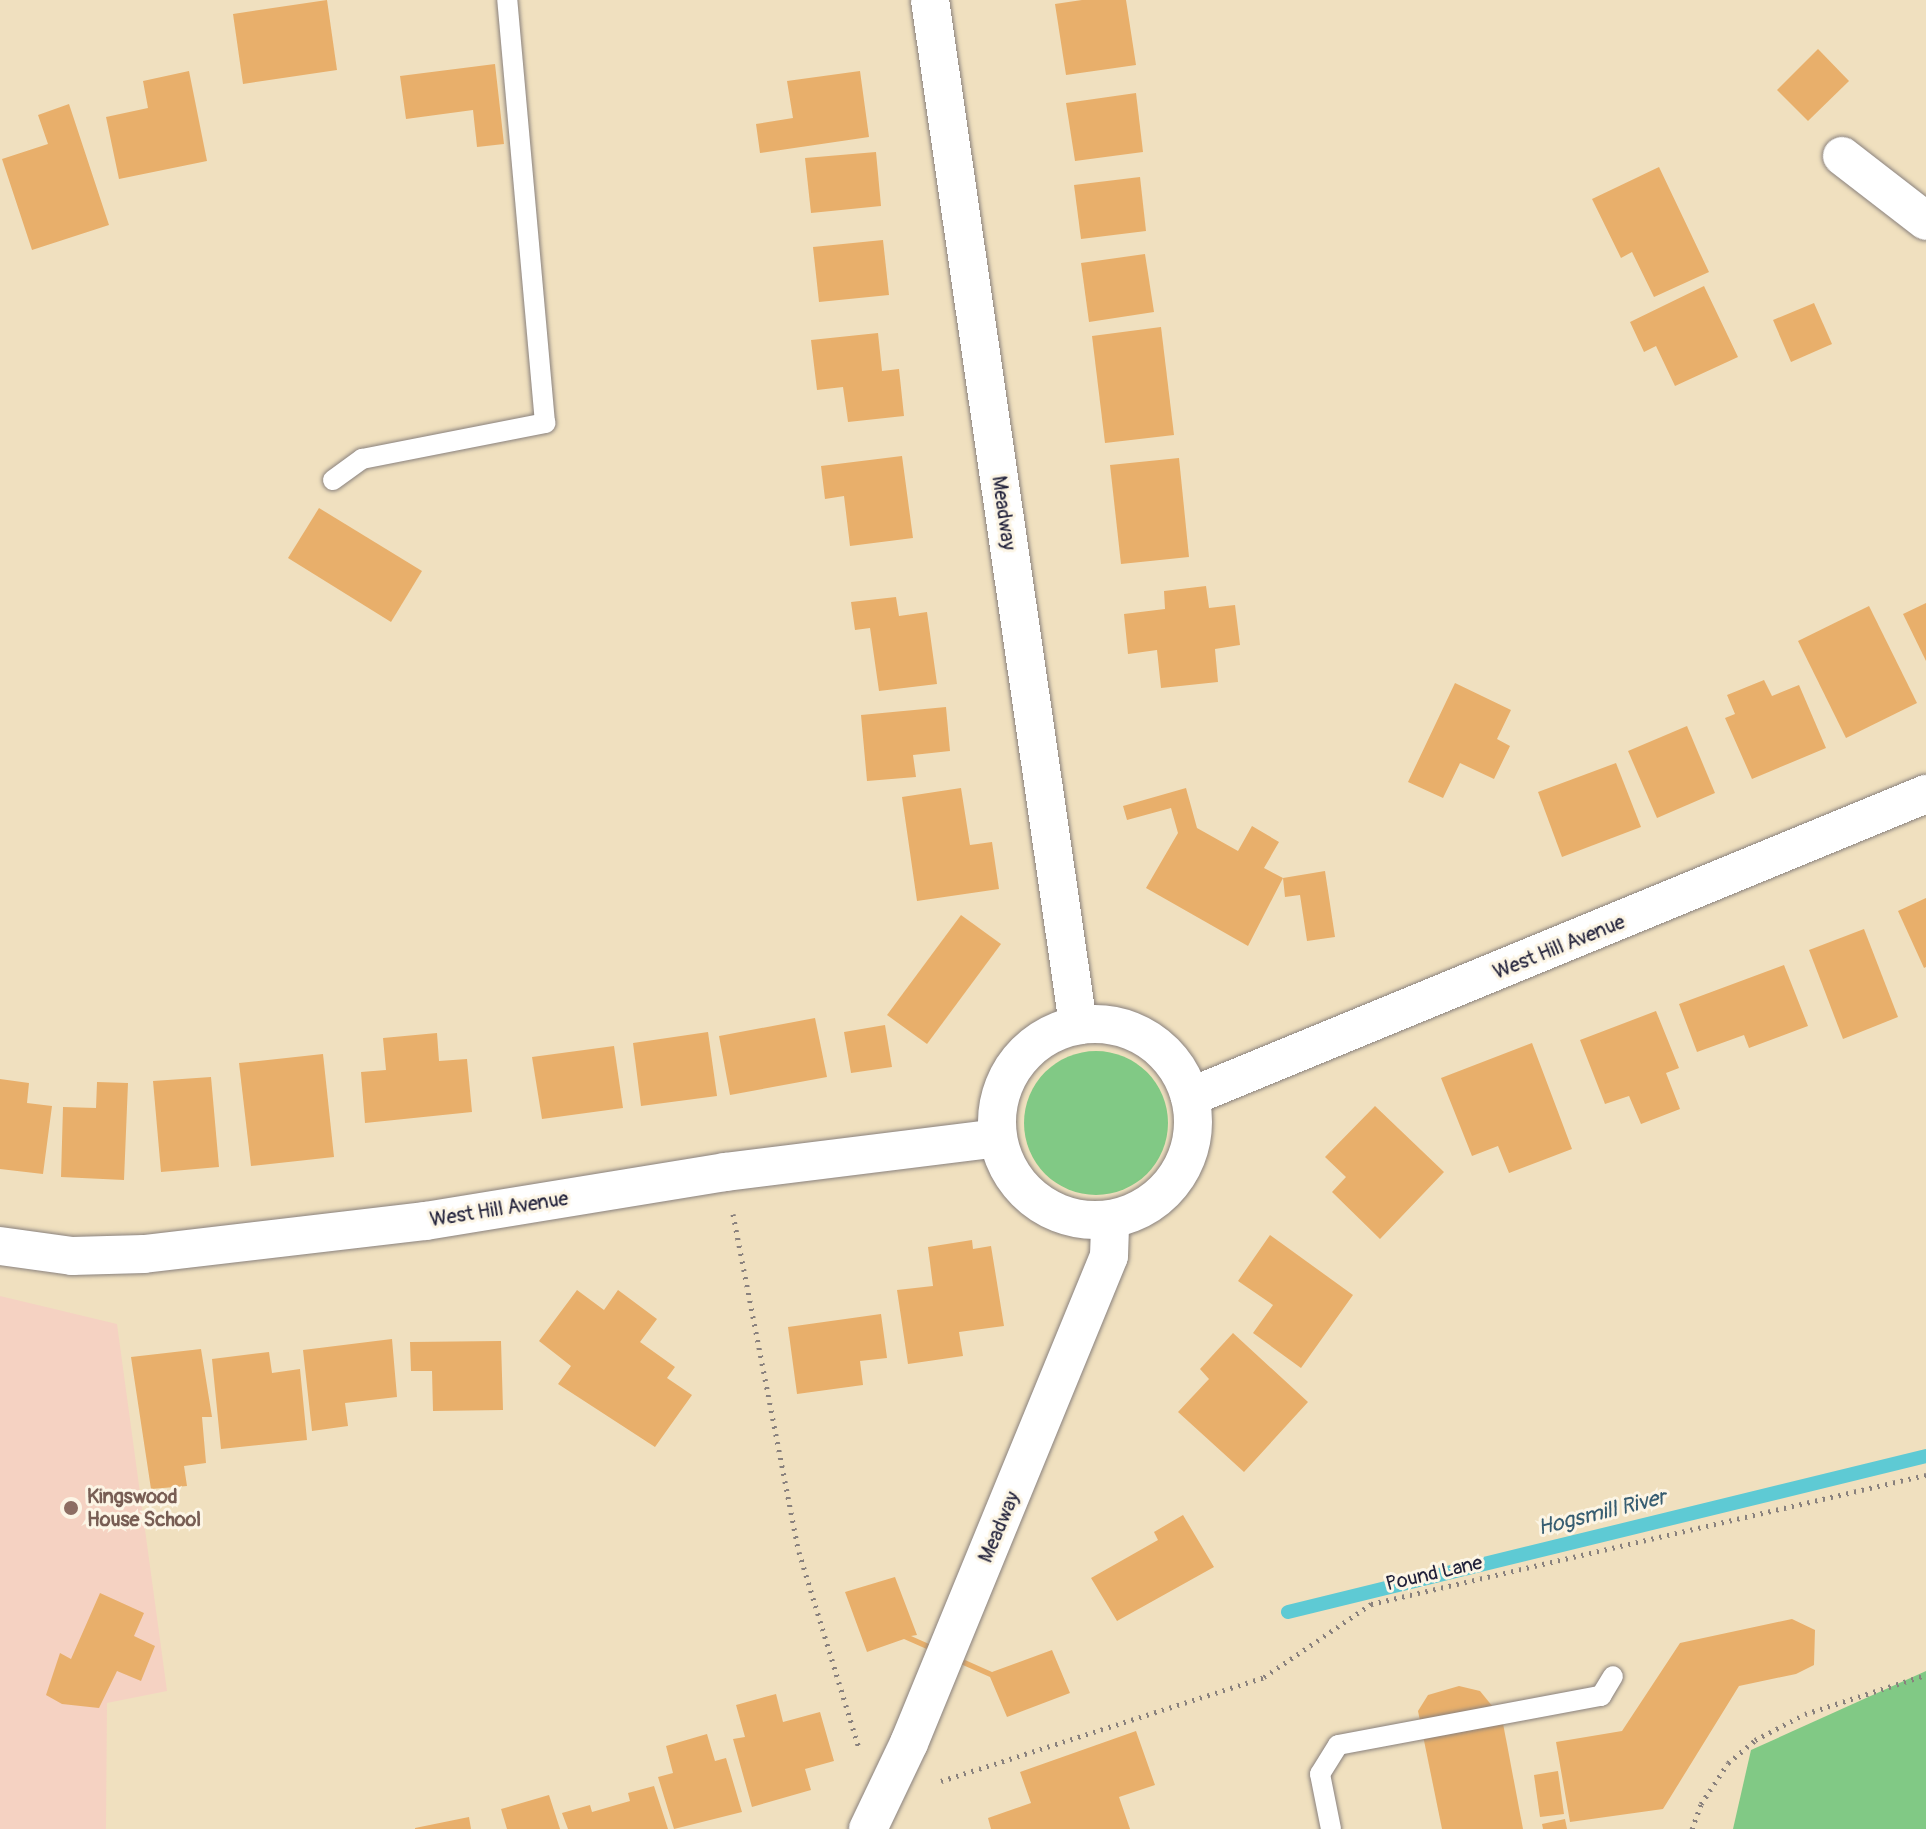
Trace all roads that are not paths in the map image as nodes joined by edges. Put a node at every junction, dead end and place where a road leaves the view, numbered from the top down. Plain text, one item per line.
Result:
1 (507, 0) edge
2 (930, 0) edge
3 (1842, 156) dead end
4 (1926, 221) edge
5 (333, 480) dead end
6 (1926, 794) edge
7 (1078, 1025) junction
8 (1190, 1097) junction
9 (997, 1138) junction
10 (1110, 1220) junction
11 (0, 1246) edge
12 (1613, 1676) dead end
13 (875, 1813) edge
14 (1331, 1829) edge

1 - 5 lane
2 - 7 street, Meadway
3 - 4 street
6 - 8 street, West Hill Avenue
7 - 8 street
7 - 9 street
8 - 10 street
9 - 10 street
9 - 11 street, West Hill Avenue
10 - 13 street, Meadway
12 - 14 lane

